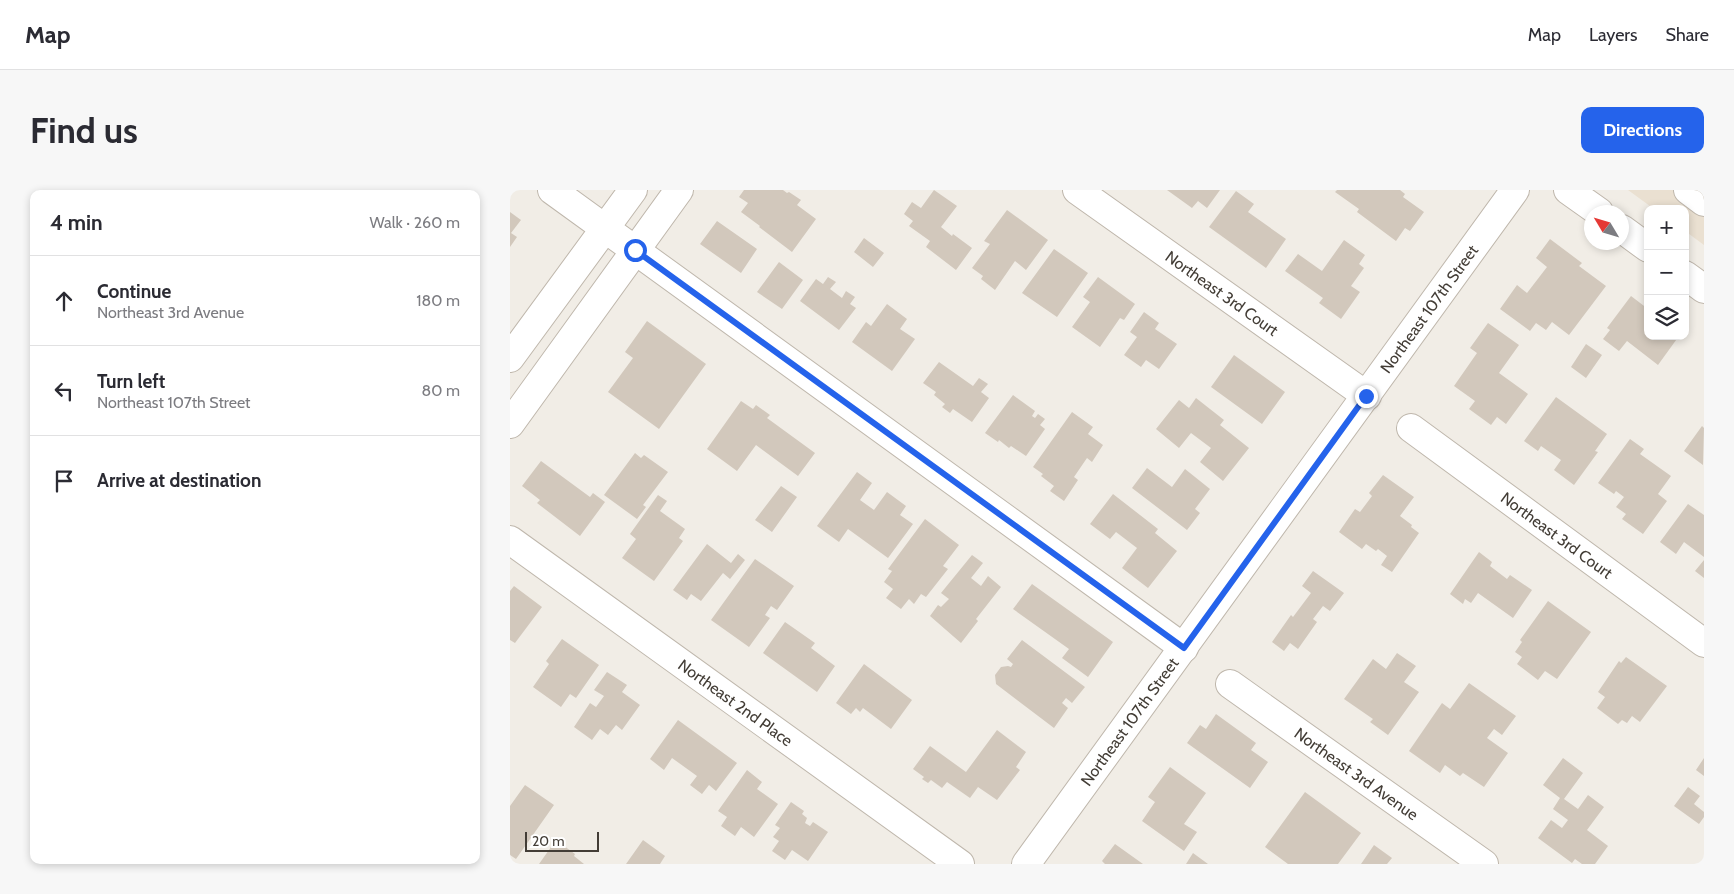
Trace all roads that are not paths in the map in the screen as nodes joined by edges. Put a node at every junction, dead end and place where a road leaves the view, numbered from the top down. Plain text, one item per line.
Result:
1 (552, 190) edge
2 (633, 190) edge
3 (679, 190) edge
4 (1077, 190) edge
5 (1516, 190) edge
6 (1568, 190) edge
7 (1688, 190) edge
8 (1704, 202) edge
9 (1589, 205) edge
10 (605, 228) junction
11 (1629, 234) edge
12 (1644, 245) edge
13 (635, 250) junction
14 (1689, 279) edge
15 (1704, 289) edge
16 (510, 358) edge
17 (1366, 396) junction
18 (510, 424) edge
19 (1411, 428) dead end
20 (510, 540) edge
21 (1704, 642) edge
22 (1184, 648) junction
23 (1230, 684) dead end
24 (960, 864) edge
25 (1026, 864) edge
26 (1484, 864) edge

1 - 10 street
2 - 10 street
3 - 13 street
4 - 17 street, Northeast 3rd Court
5 - 17 street, Northeast 107th Street
6 - 9 street
7 - 8 street
10 - 13 street
10 - 16 street
11 - 12 street
13 - 18 street
13 - 22 street
14 - 15 street
17 - 22 street, Northeast 107th Street
19 - 21 street, Northeast 3rd Court
20 - 24 street, Northeast 2nd Place
22 - 25 street, Northeast 107th Street
23 - 26 street, Northeast 3rd Avenue

